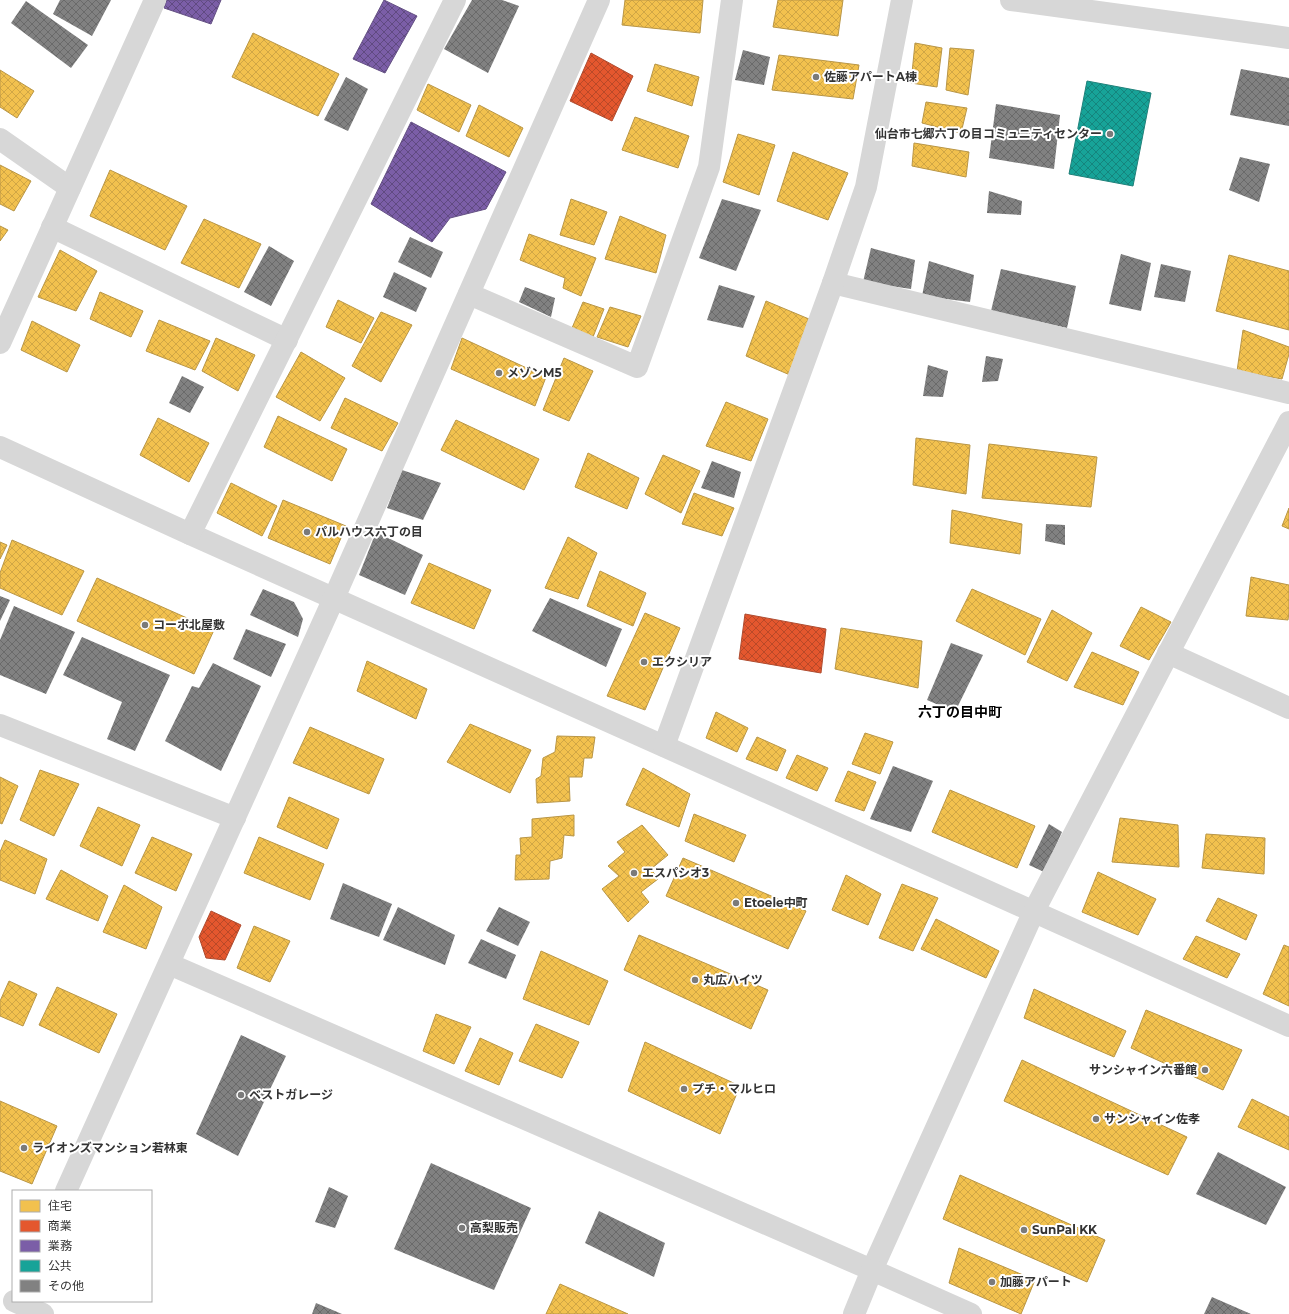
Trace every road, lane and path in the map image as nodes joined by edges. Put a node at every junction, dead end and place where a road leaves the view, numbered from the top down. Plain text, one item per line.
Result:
1 (155, 0) edge
2 (455, 0) edge
3 (599, 0) edge
4 (732, 0) edge
5 (902, 0) edge
6 (1011, 0) edge
7 (1289, 38) edge
8 (0, 139) edge
9 (70, 188) junction
10 (52, 227) junction
11 (833, 283) junction
12 (469, 294) junction
13 (287, 340) junction
14 (0, 343) edge
15 (1289, 393) edge
16 (1289, 422) edge
17 (0, 447) edge
18 (190, 534) junction
19 (334, 598) junction
20 (1168, 653) junction
21 (1289, 708) edge
22 (0, 725) edge
23 (664, 746) junction
24 (235, 818) junction
25 (1034, 912) junction
26 (169, 964) junction
27 (1289, 1026) edge
28 (66, 1190) edge
29 (872, 1270) junction
30 (16, 1302) edge
31 (43, 1314) edge
32 (854, 1314) edge
33 (971, 1314) edge

1 - 9 street
2 - 13 street
3 - 12 street
4 - 12 street
5 - 11 street
6 - 7 street
8 - 9 street
9 - 10 street
10 - 13 street
10 - 14 street
11 - 15 street
11 - 23 street
12 - 19 street
13 - 18 street
16 - 20 street
17 - 18 street
18 - 19 street
19 - 23 street
19 - 24 street
20 - 21 street
20 - 25 street
22 - 24 street
23 - 25 street
24 - 26 street
25 - 27 street
25 - 29 street
26 - 28 street
26 - 29 street
29 - 32 street
29 - 33 street
30 - 31 street

